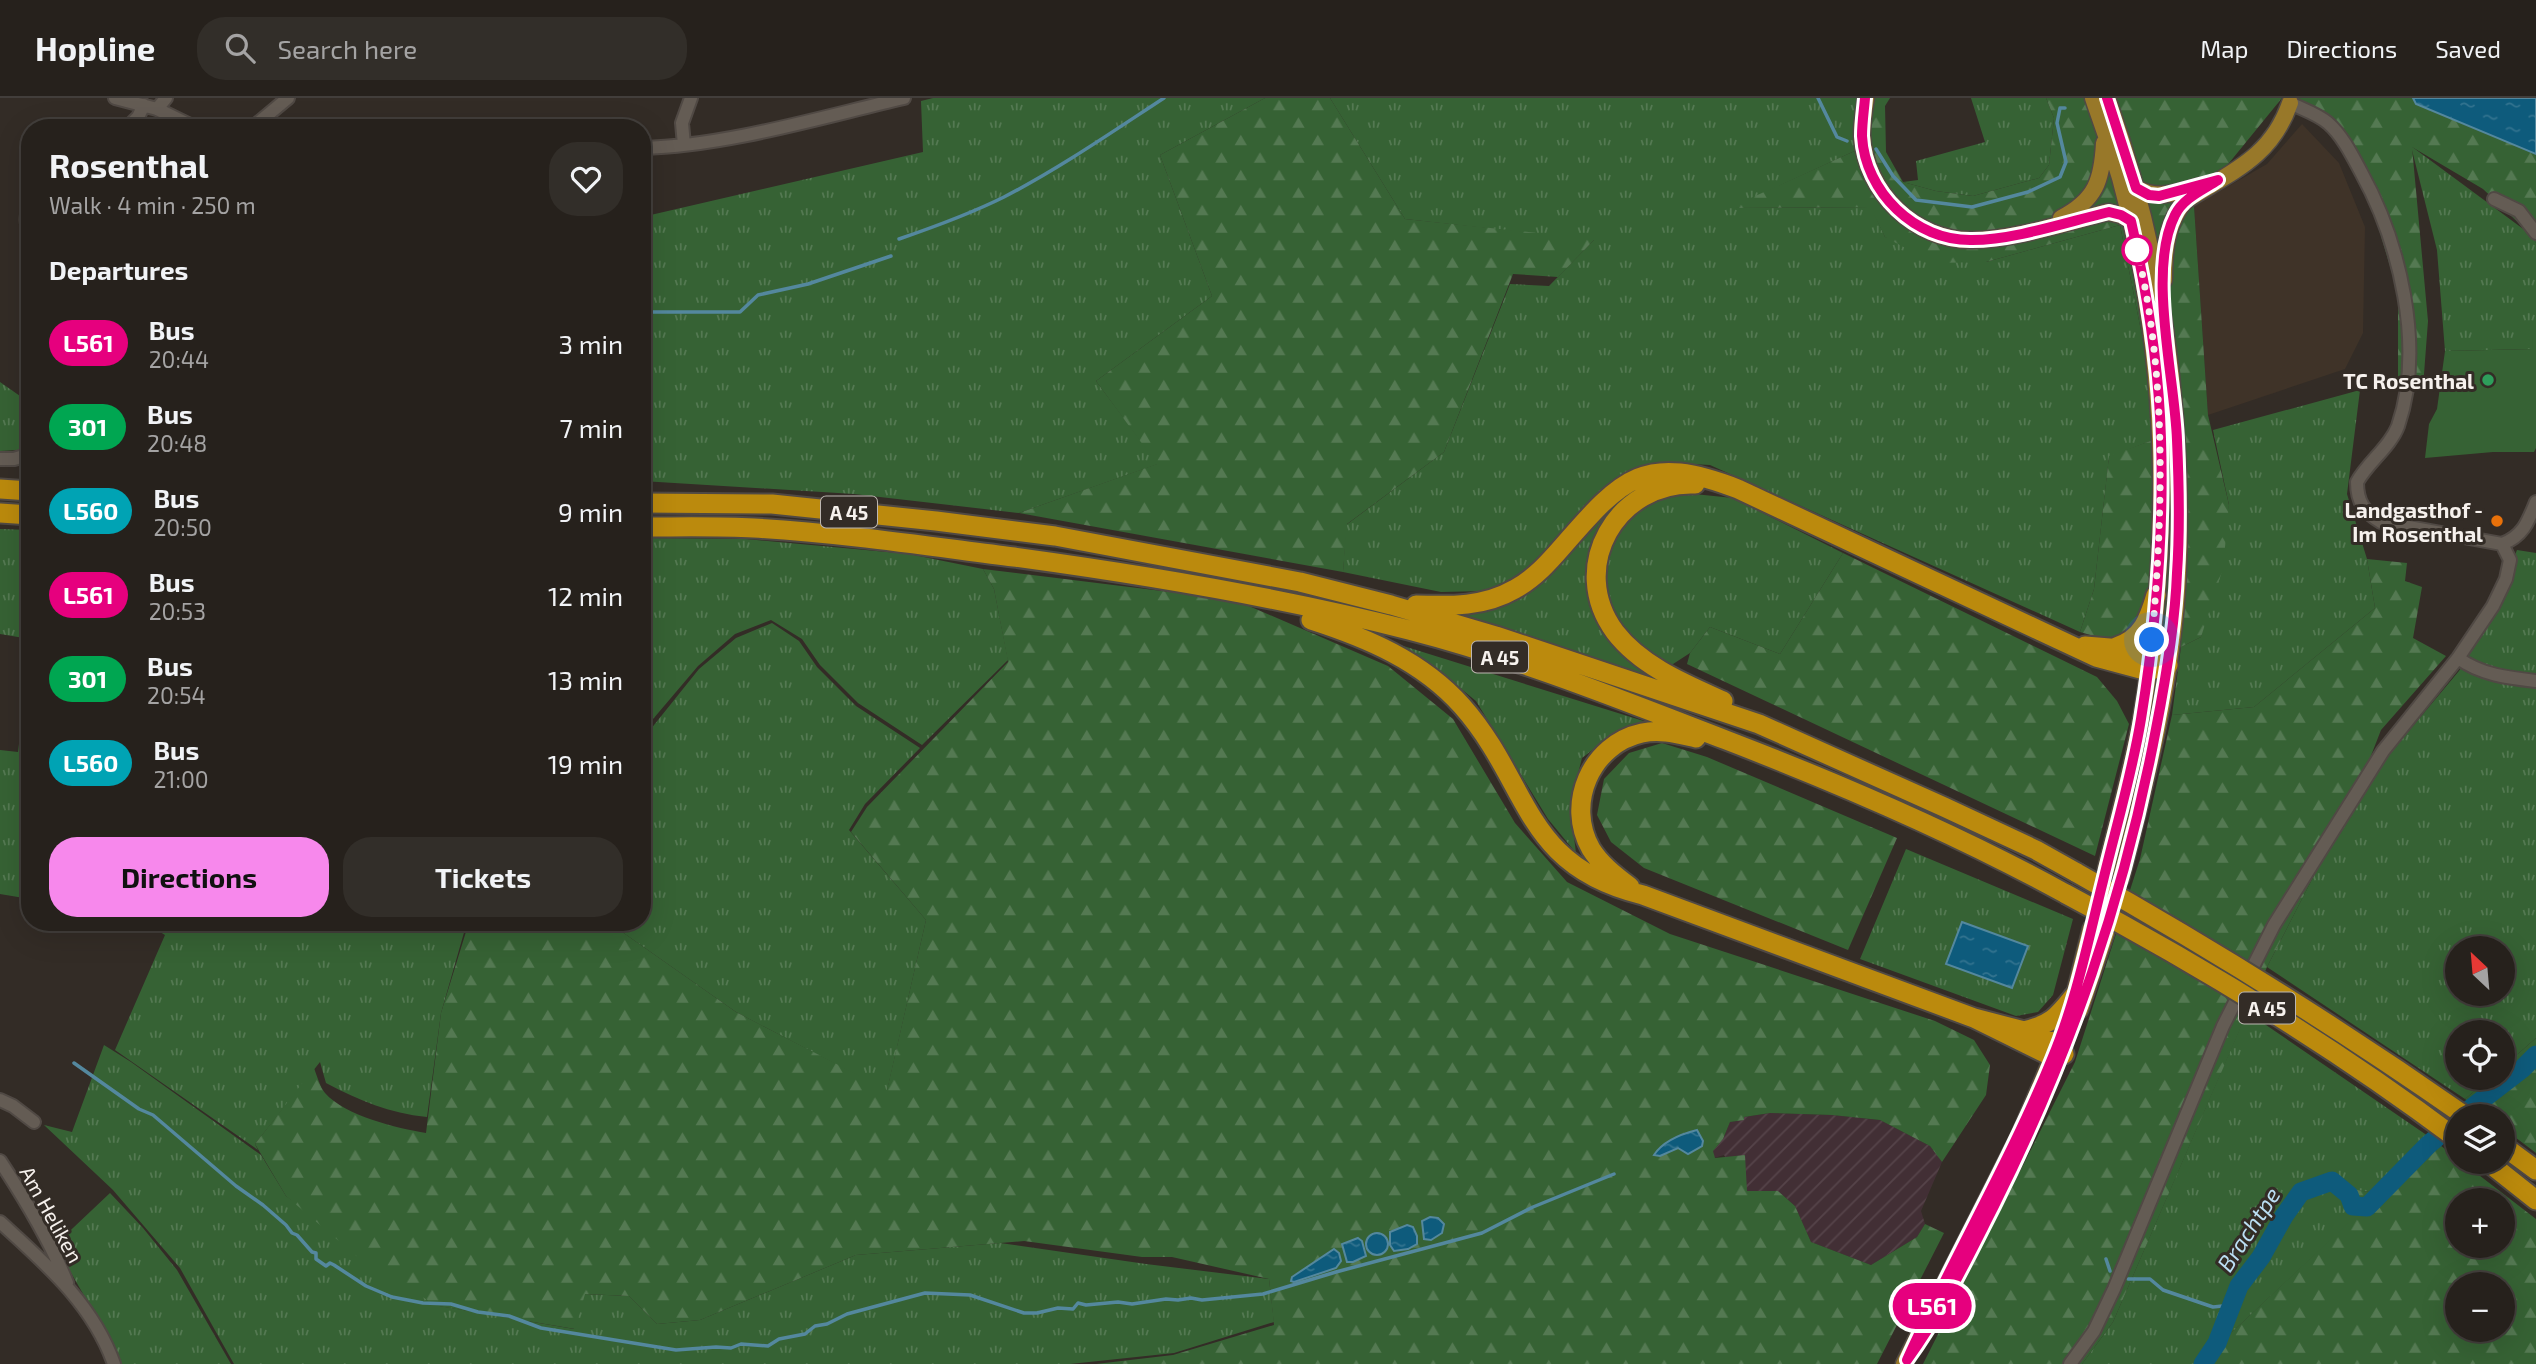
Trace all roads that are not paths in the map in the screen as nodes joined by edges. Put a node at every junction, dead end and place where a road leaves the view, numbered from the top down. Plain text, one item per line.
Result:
1 (115, 98) edge
2 (166, 98) edge
3 (288, 98) edge
4 (691, 98) edge
5 (904, 98) edge
6 (1866, 98) edge
7 (2093, 98) edge
8 (2107, 98) edge
9 (2290, 100) edge
10 (150, 107) junction
11 (136, 119) edge
12 (176, 119) edge
13 (263, 119) edge
14 (2104, 132) junction
15 (684, 145) junction
16 (651, 147) edge
17 (2218, 180) junction
18 (2136, 188) junction
19 (2494, 199) dead end
20 (2131, 221) junction
21 (2036, 229) junction
22 (2536, 233) edge
23 (2164, 317) junction
24 (2169, 435) junction
25 (21, 457) edge
26 (0, 459) edge
27 (0, 489) edge
28 (1738, 489) junction
29 (21, 490) edge
30 (2536, 502) edge
31 (651, 503) edge
32 (0, 513) edge
33 (21, 514) edge
34 (651, 527) edge
35 (2502, 544) junction
36 (1224, 590) junction
37 (2156, 595) junction
38 (1391, 605) junction
39 (2063, 642) junction
40 (2116, 647) junction
41 (2458, 658) junction
42 (2156, 664) junction
43 (2536, 681) edge
44 (1759, 724) junction
45 (1767, 756) junction
46 (2106, 869) dead end
47 (2122, 878) dead end
48 (1643, 895) junction
49 (2074, 996) junction
50 (1974, 1018) junction
51 (2024, 1031) junction
52 (2058, 1052) junction
53 (0, 1100) edge
54 (2447, 1104) edge
55 (34, 1122) dead end
56 (2445, 1130) edge
57 (2515, 1155) edge
58 (0, 1161) edge
59 (2536, 1170) edge
60 (2503, 1174) edge
61 (2536, 1200) edge
62 (0, 1222) edge
63 (68, 1286) junction
64 (1906, 1362) edge
65 (114, 1364) edge
66 (2070, 1364) edge

1 - 10 street
2 - 10 street
3 - 13 street
4 - 15 street
5 - 15 street
6 - 21 main road
7 - 14 main road
8 - 18 main road
9 - 17 main road
9 - 35 street
10 - 11 street
10 - 12 street
14 - 20 main road
14 - 21 main road
15 - 16 street
17 - 18 main road
17 - 23 main road
18 - 23 main road
19 - 22 street
20 - 21 main road
20 - 24 main road
23 - 24 main road
24 - 37 main road
24 - 42 main road
25 - 26 street
27 - 29 highway
28 - 38 highway
28 - 39 highway
28 - 44 highway
30 - 35 street
31 - 38 highway, A 45
32 - 33 highway
34 - 36 highway, A 45
35 - 41 street
36 - 45 highway, A 45
36 - 48 highway
37 - 40 highway
37 - 42 main road
38 - 44 highway, A 45
39 - 40 highway
39 - 42 highway
40 - 42 highway
41 - 43 street
41 - 66 street
42 - 46 main road
42 - 47 main road
44 - 54 highway, A 45, bridge
45 - 48 highway
45 - 56 highway, A 45, bridge
48 - 50 highway
49 - 51 highway
49 - 52 main road
49 - 52 main road
50 - 51 highway
50 - 52 highway
51 - 52 highway
52 - 64 main road
53 - 55 street
57 - 59 highway
58 - 63 street, Am Heliken
60 - 61 highway
62 - 63 street
63 - 65 street

